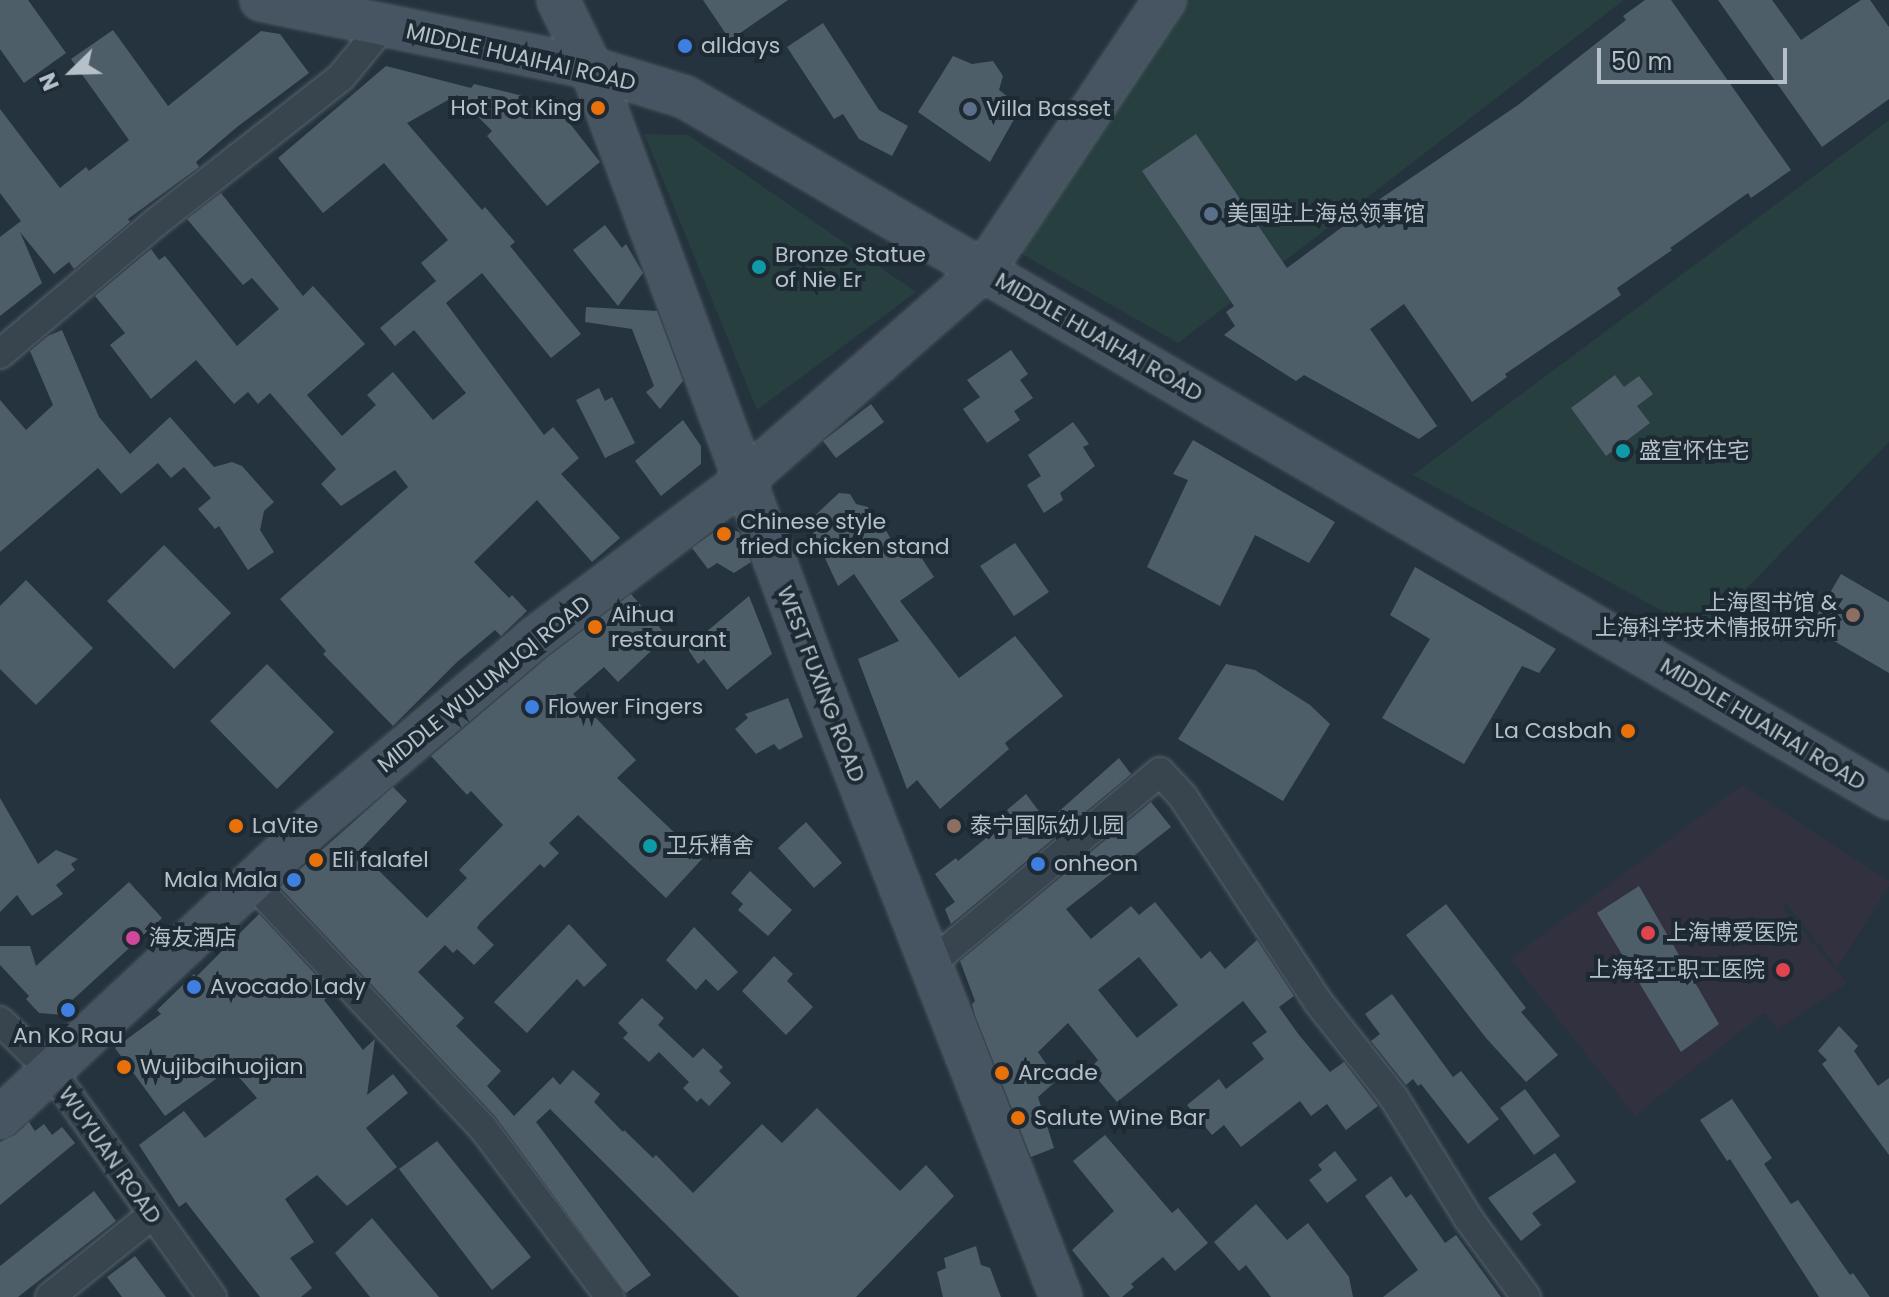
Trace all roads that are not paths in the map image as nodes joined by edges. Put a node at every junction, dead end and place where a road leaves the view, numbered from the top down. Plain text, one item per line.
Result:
1 (261, 0) edge
2 (558, 0) edge
3 (1165, 0) edge
4 (383, 26) junction
5 (591, 68) junction
6 (984, 270) junction
7 (0, 354) edge
8 (743, 481) junction
9 (1889, 798) edge
10 (251, 881) junction
11 (929, 965) junction
12 (0, 1021) edge
13 (52, 1072) junction
14 (0, 1118) edge
15 (152, 1215) junction
16 (50, 1297) edge
17 (212, 1297) edge
18 (610, 1297) edge
19 (1061, 1297) edge
20 (1526, 1297) edge

1 - 4 street, MIDDLE HUAIHAI ROAD
2 - 5 street, WEST FUXING ROAD
3 - 6 street, MIDDLE WULUMUQI ROAD
4 - 5 street, MIDDLE HUAIHAI ROAD
4 - 7 street
5 - 6 street, MIDDLE HUAIHAI ROAD
5 - 8 street, WEST FUXING ROAD
6 - 8 street, MIDDLE WULUMUQI ROAD
6 - 9 street, MIDDLE HUAIHAI ROAD
8 - 10 street, MIDDLE WULUMUQI ROAD
8 - 11 street, WEST FUXING ROAD
10 - 13 street, MIDDLE WULUMUQI ROAD
10 - 18 street
11 - 19 street, WEST FUXING ROAD
11 - 20 street
12 - 13 street, WUYUAN ROAD
13 - 14 street, MIDDLE WULUMUQI ROAD
13 - 15 street, WUYUAN ROAD
15 - 16 street
15 - 17 street, WUYUAN ROAD

